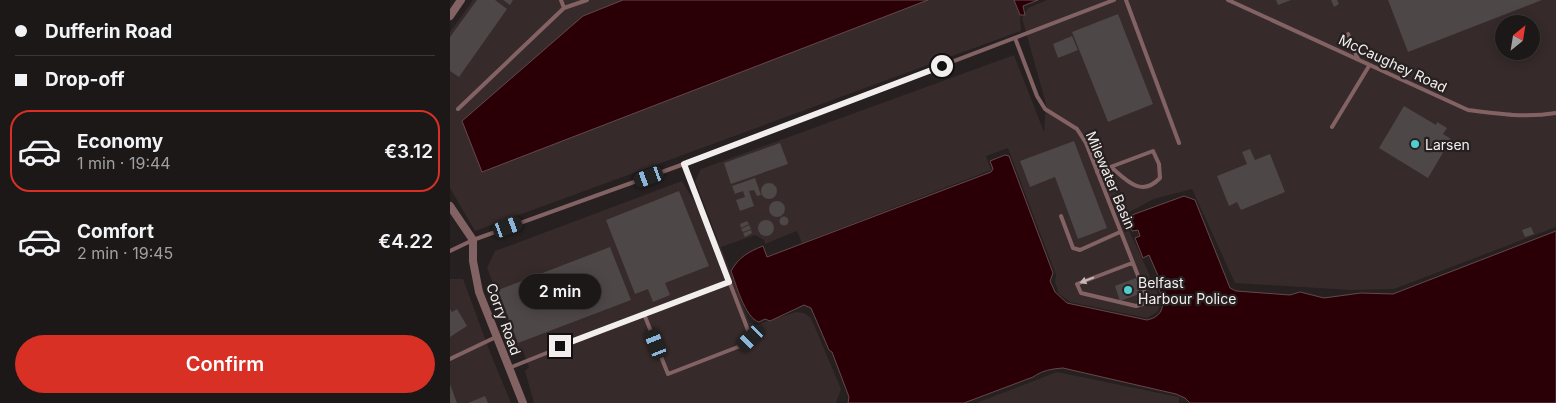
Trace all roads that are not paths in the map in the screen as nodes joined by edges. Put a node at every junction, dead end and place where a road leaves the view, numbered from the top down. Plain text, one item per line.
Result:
1 (461, 0) edge
2 (561, 0) edge
3 (587, 0) edge
4 (1114, 0) edge
5 (1126, 0) edge
6 (1228, 0) edge
7 (564, 8) junction
8 (450, 16) edge
9 (1348, 34) dead end
10 (1015, 38) junction
11 (1358, 59) junction
12 (1369, 66) junction
13 (458, 109) dead end
14 (1556, 113) edge
15 (1332, 126) dead end
16 (1179, 143) dead end
17 (684, 164) junction
18 (1110, 167) junction
19 (1097, 172) junction
20 (450, 206) edge
21 (1060, 216) dead end
22 (1120, 232) junction
23 (473, 240) junction
24 (450, 251) edge
25 (1132, 263) junction
26 (729, 282) junction
27 (644, 314) junction
28 (496, 337) junction
29 (450, 359) edge
30 (509, 368) junction
31 (523, 403) edge

1 - 8 street
2 - 7 lane
3 - 7 lane
4 - 10 lane
5 - 16 lane
6 - 11 lane, McCaughey Road
7 - 13 lane
9 - 11 lane
10 - 17 lane
10 - 19 lane, Milewater Basin
11 - 12 lane, McCaughey Road
12 - 14 lane, McCaughey Road
12 - 15 lane
17 - 23 lane
17 - 26 lane
18 - 18 lane
18 - 19 lane
19 - 22 lane, Milewater Basin
20 - 23 street
21 - 22 lane
22 - 25 lane, Milewater Basin
23 - 24 lane
23 - 28 street, Corry Road
25 -> 25 lane, Milewater Basin
26 - 27 lane
26 - 27 lane
27 - 30 lane
28 - 29 lane
28 - 30 street, Corry Road
30 - 31 street, Corry Road

